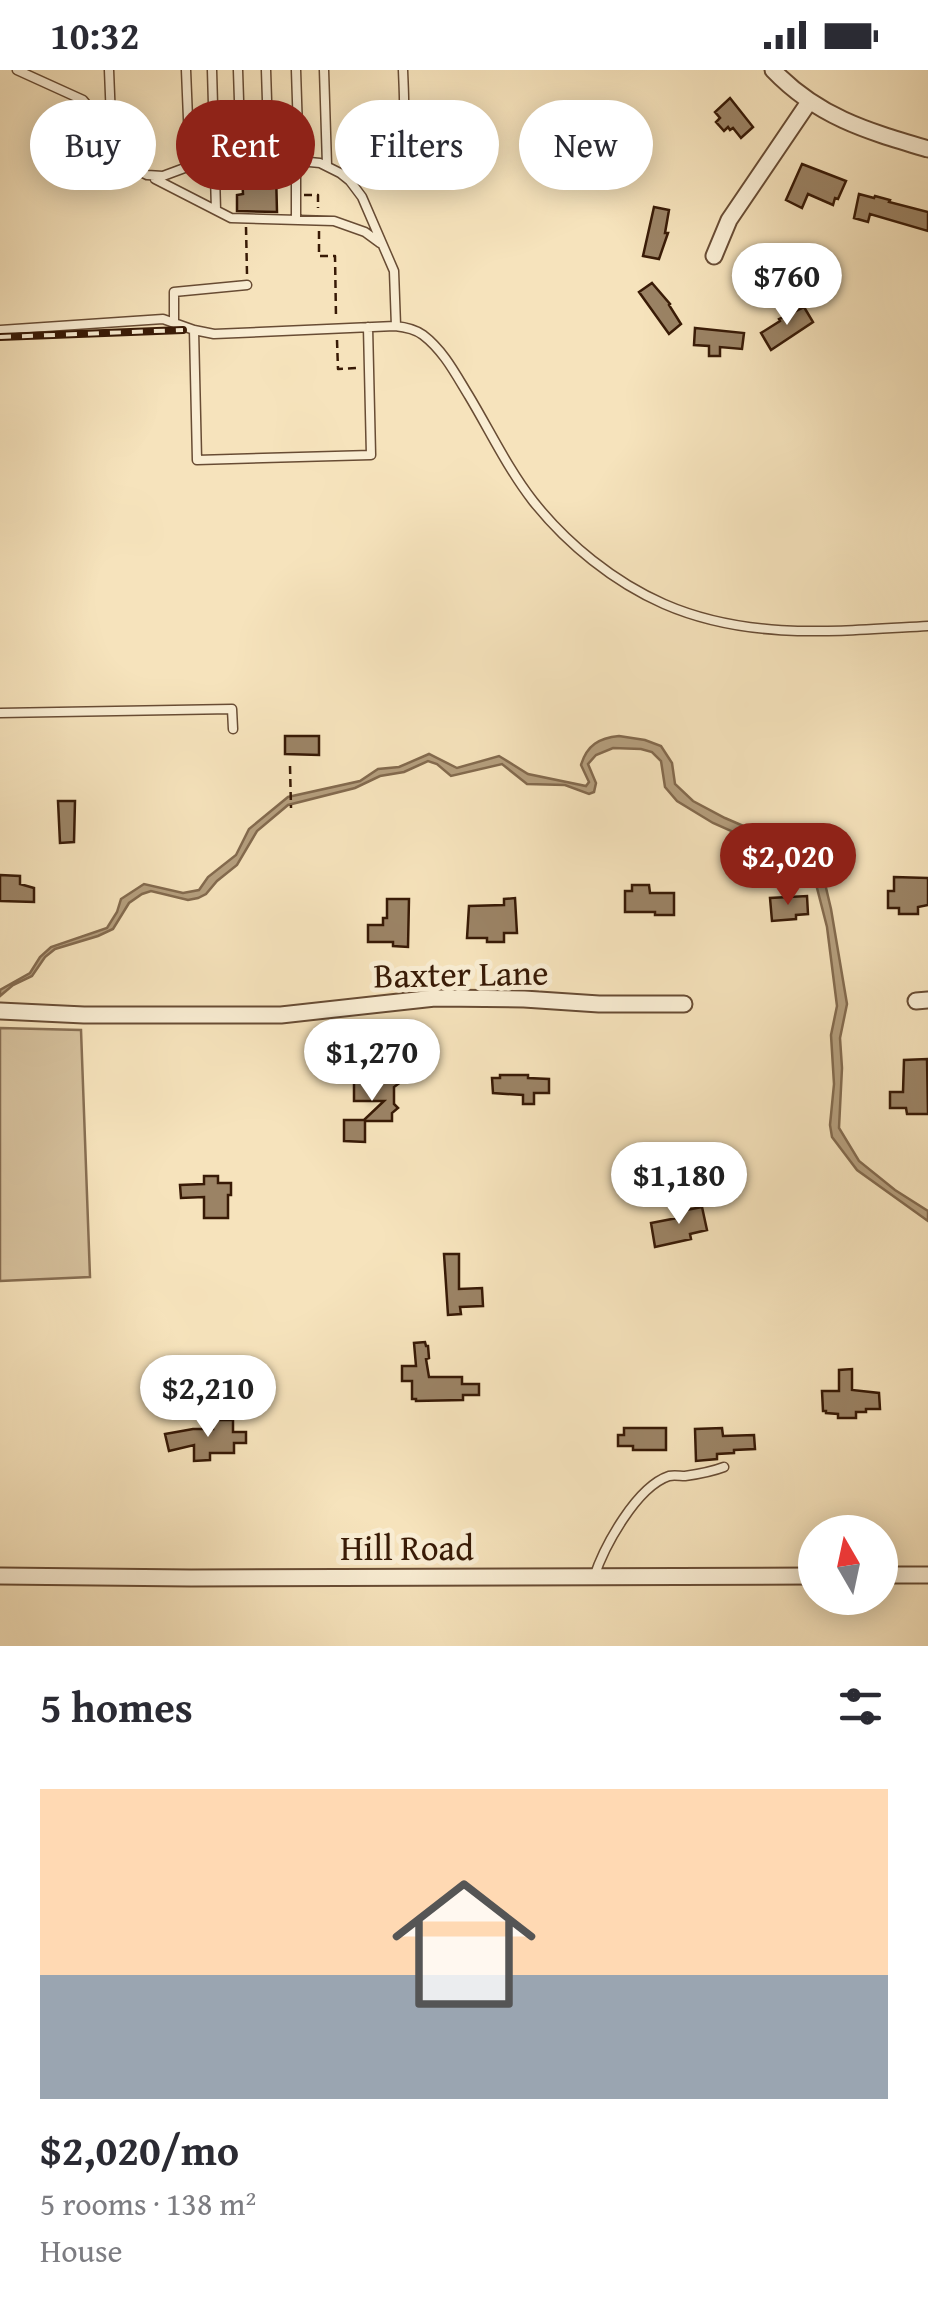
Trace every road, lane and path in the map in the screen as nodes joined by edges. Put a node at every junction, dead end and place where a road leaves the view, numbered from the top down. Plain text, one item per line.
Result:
1 (17, 70) edge
2 (109, 70) edge
3 (186, 70) edge
4 (212, 70) edge
5 (238, 70) edge
6 (266, 70) edge
7 (296, 70) edge
8 (324, 70) edge
9 (403, 70) edge
10 (773, 70) edge
11 (82, 100) edge
12 (110, 100) edge
13 (187, 100) edge
14 (213, 100) edge
15 (239, 100) edge
16 (267, 100) edge
17 (296, 100) edge
18 (403, 100) edge
19 (809, 102) junction
20 (928, 148) edge
21 (315, 162) edge
22 (327, 166) junction
23 (335, 171) edge
24 (156, 179) edge
25 (216, 190) edge
26 (297, 190) edge
27 (357, 190) edge
28 (300, 195) dead end
29 (318, 210) dead end
30 (216, 211) junction
31 (246, 220) junction
32 (296, 220) junction
33 (319, 225) dead end
34 (382, 245) junction
35 (714, 256) dead end
36 (248, 285) joint
37 (174, 322) junction
38 (396, 326) junction
39 (368, 327) junction
40 (336, 328) junction
41 (0, 330) edge
42 (194, 330) junction
43 (369, 367) junction
44 (928, 626) edge
45 (0, 712) edge
46 (233, 729) dead end
47 (290, 766) dead end
48 (291, 808) dead end
49 (684, 1004) dead end
50 (0, 1011) edge
51 (724, 1467) dead end
52 (928, 1574) edge
53 (898, 1575) edge
54 (0, 1576) edge
55 (798, 1576) edge
56 (594, 1577) junction

1 - 11 lane
2 - 12 lane
3 - 13 lane
4 - 14 lane
5 - 15 lane
6 - 16 lane
7 - 17 lane
8 - 22 lane
9 - 18 lane
10 - 19 street
19 - 20 street
19 - 35 street
21 - 22 lane
22 - 23 lane
24 - 30 lane
25 - 30 lane
26 - 32 lane
27 - 34 lane
28 - 29 path
30 - 31 lane
31 - 32 lane
31 - 36 path
32 - 34 lane
33 - 40 path
34 - 38 lane
36 - 37 lane
37 - 41 lane
37 - 42 lane
38 - 39 lane
38 - 44 lane
39 - 40 lane
39 - 43 lane
40 - 42 lane
40 - 43 path
42 - 43 lane
45 - 46 lane
47 - 48 path
49 - 50 street, Baxter Lane
51 - 56 lane
52 - 53 street
54 - 56 street, Hill Road
55 - 56 street, Hill Road

